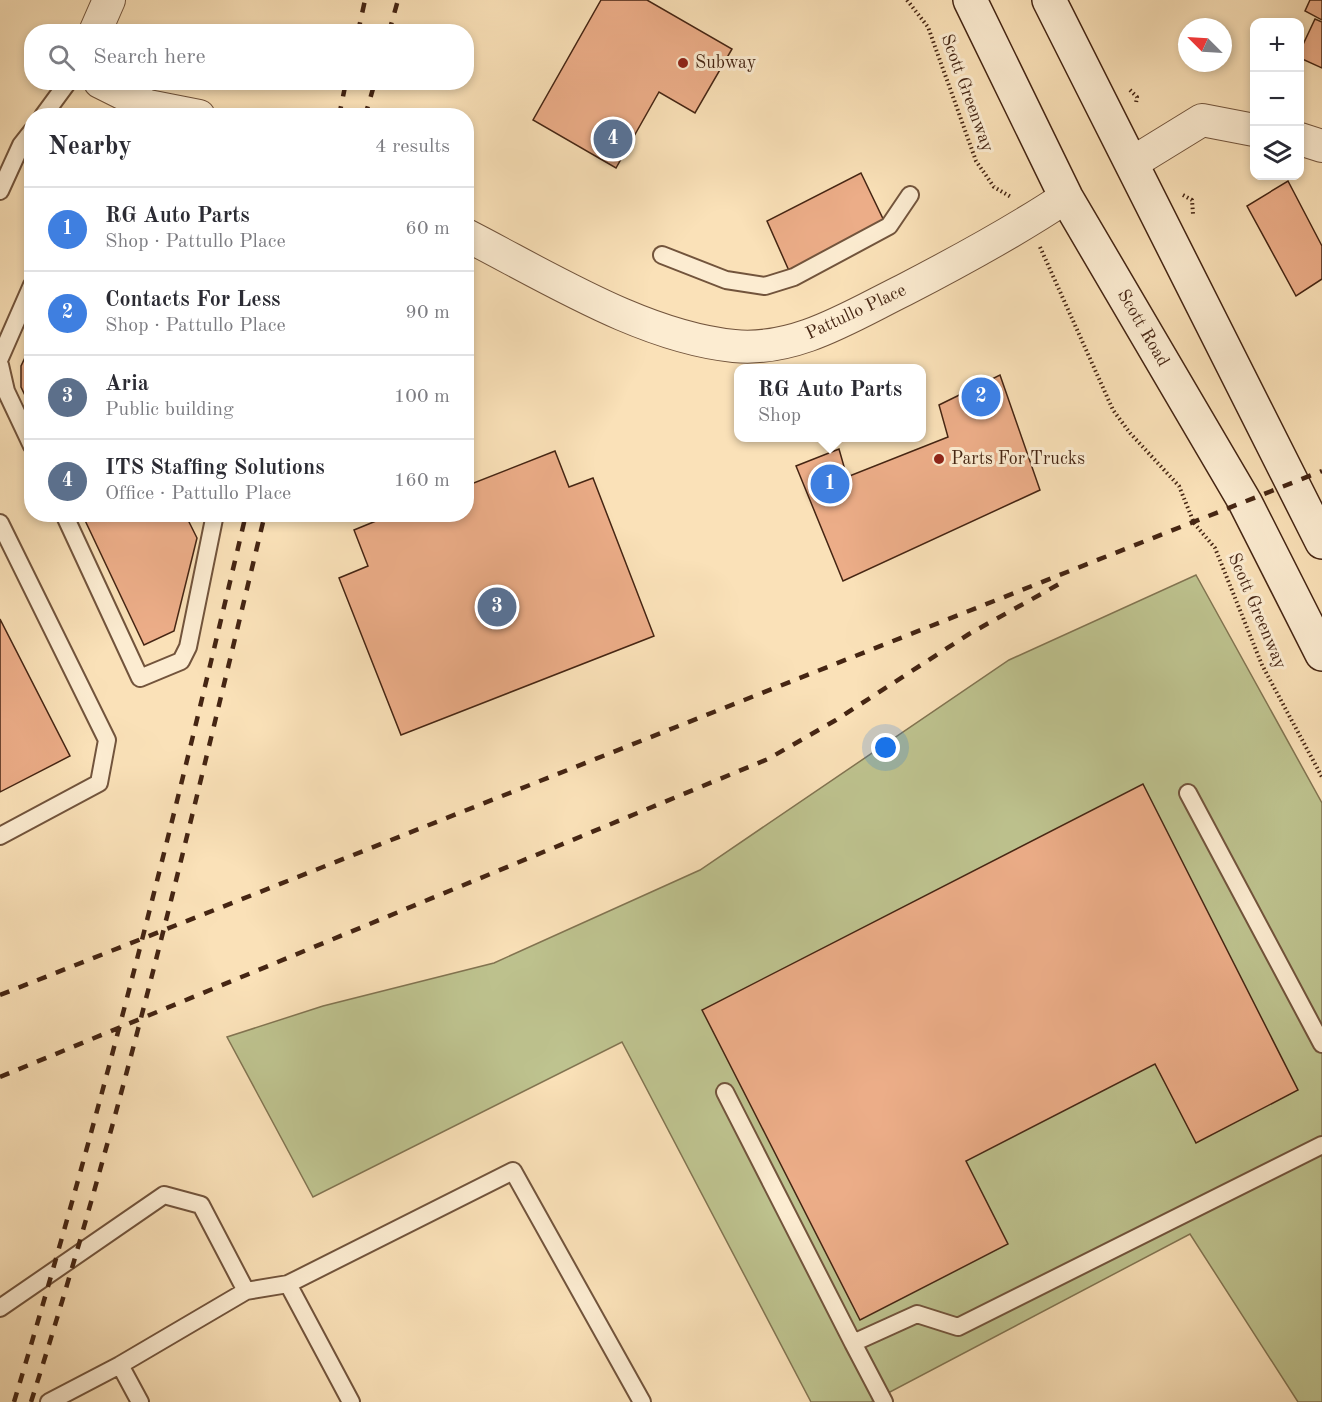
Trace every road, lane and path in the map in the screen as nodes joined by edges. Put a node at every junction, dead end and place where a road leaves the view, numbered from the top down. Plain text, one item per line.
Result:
1 (110, 0) edge
2 (907, 0) edge
3 (969, 0) edge
4 (1049, 0) edge
5 (99, 24) edge
6 (62, 90) edge
7 (114, 90) edge
8 (49, 108) edge
9 (144, 108) edge
10 (1250, 129) edge
11 (24, 141) edge
12 (1304, 141) edge
13 (1322, 147) edge
14 (1132, 163) junction
15 (0, 192) edge
16 (1004, 192) dead end
17 (910, 195) dead end
18 (1066, 197) junction
19 (474, 239) edge
20 (1039, 244) dead end
21 (662, 255) dead end
22 (24, 303) edge
23 (0, 358) edge
24 (0, 365) edge
25 (24, 429) edge
26 (68, 522) edge
27 (213, 522) edge
28 (0, 523) edge
29 (1322, 542) edge
30 (1322, 654) edge
31 (1322, 777) edge
32 (1188, 793) dead end
33 (0, 836) edge
34 (1322, 1044) edge
35 (725, 1092) dead end
36 (1322, 1145) edge
37 (288, 1284) junction
38 (246, 1291) junction
39 (0, 1308) edge
40 (853, 1343) junction
41 (120, 1365) junction
42 (49, 1402) edge
43 (140, 1402) edge
44 (351, 1402) edge
45 (642, 1402) edge
46 (884, 1402) edge

1 - 5 street
2 - 16 path, Scott Greenway
3 - 18 main road, Scott Road
4 - 14 main road
6 - 8 lane
7 - 9 street
10 - 14 street
11 - 15 lane
12 - 13 street
14 - 29 main road
17 - 21 lane
18 - 19 street, Pattullo Place
18 - 30 main road, Scott Road
20 - 31 path, Scott Greenway
22 - 23 lane
24 - 25 lane
26 - 27 lane
28 - 33 lane
32 - 34 lane
35 - 40 lane
36 - 40 lane
37 - 38 lane
37 - 44 lane
37 - 45 lane
38 - 39 lane
38 - 41 lane
40 - 46 lane
41 - 42 lane
41 - 43 lane

